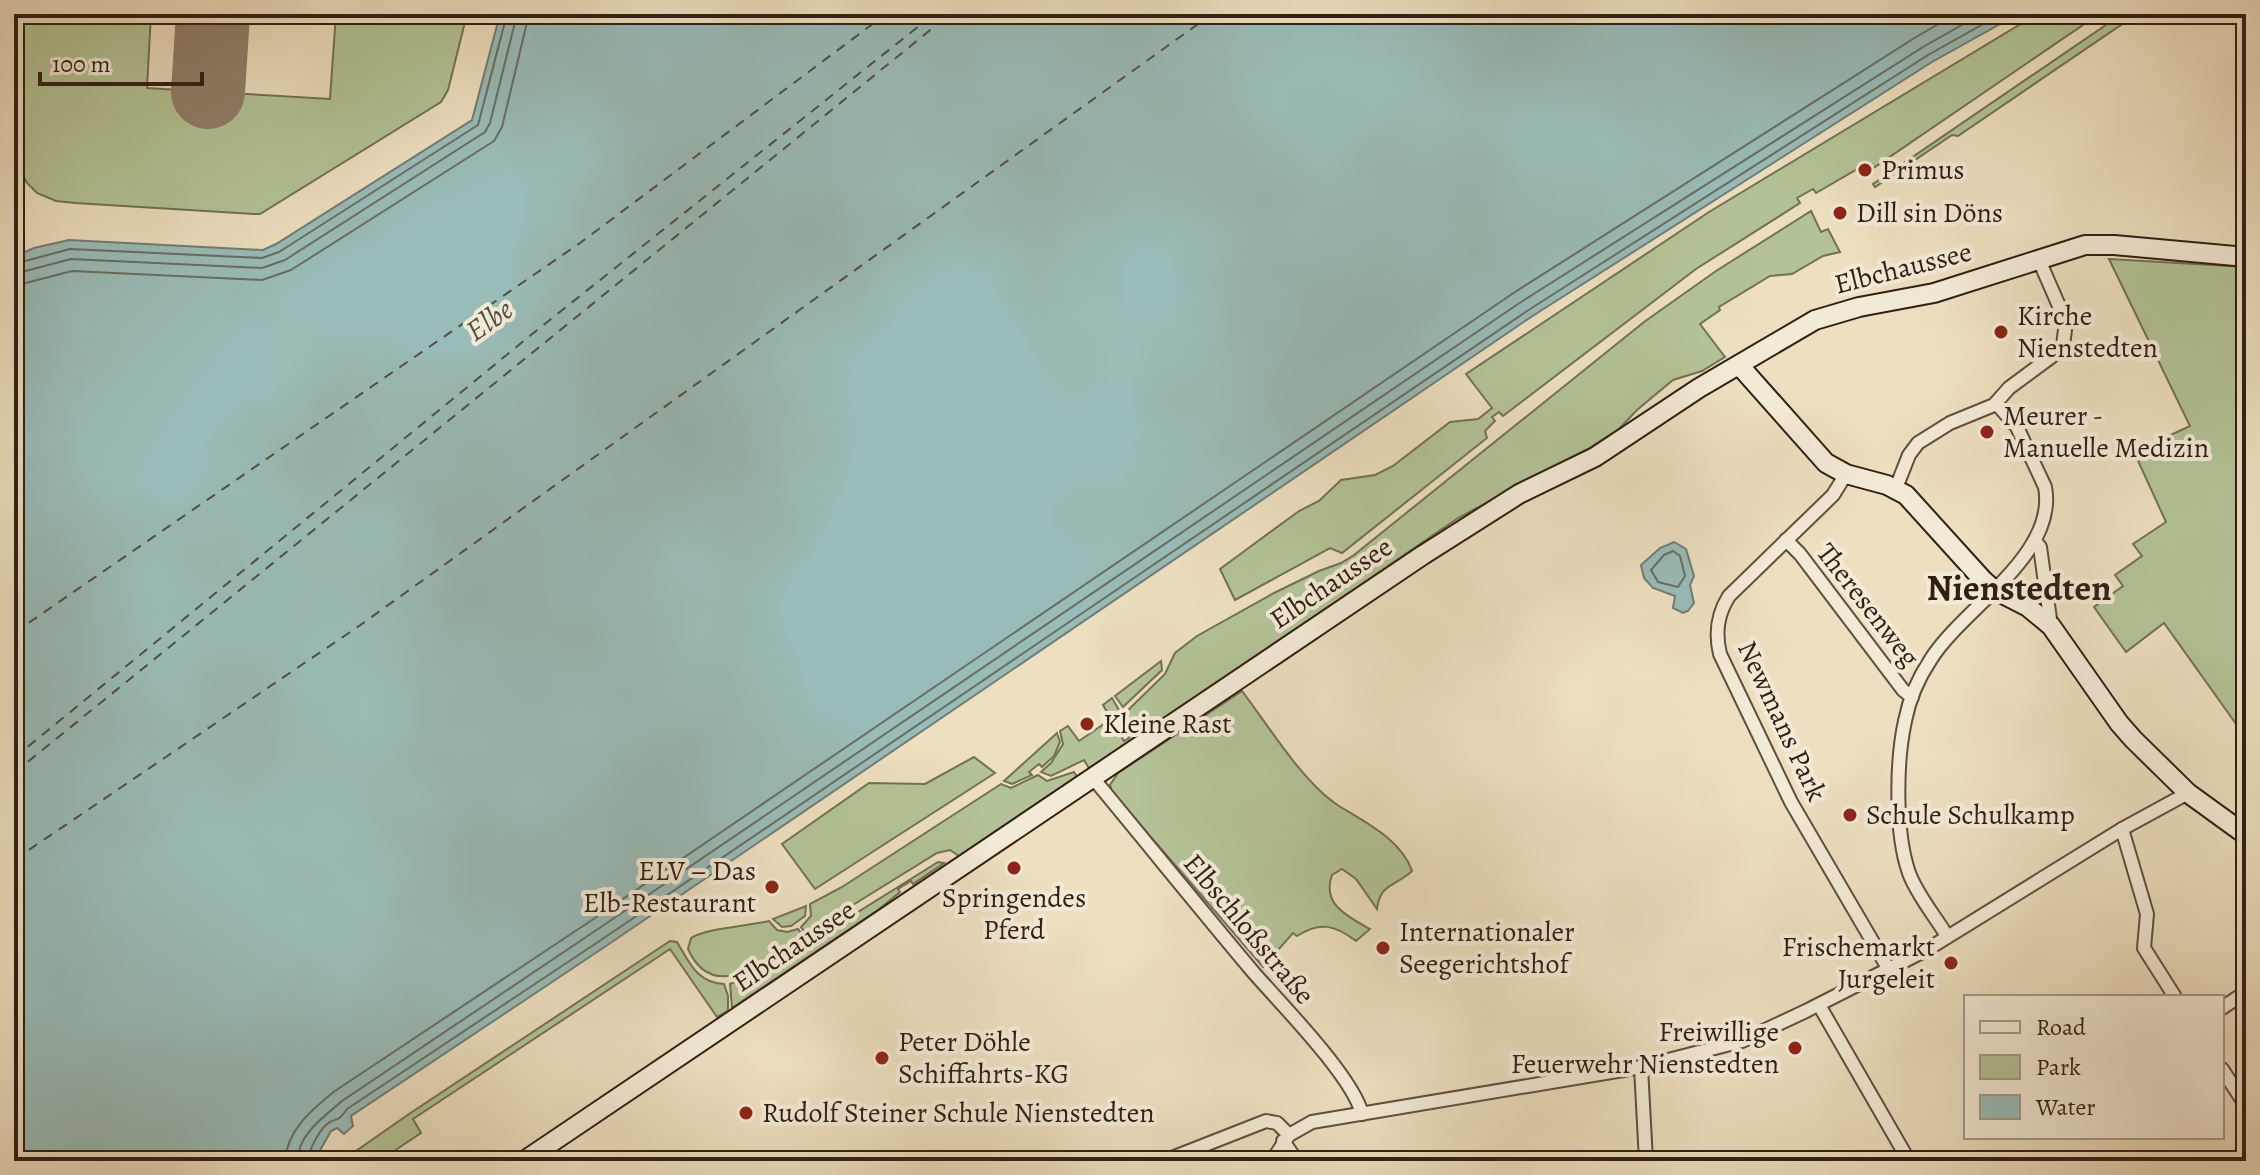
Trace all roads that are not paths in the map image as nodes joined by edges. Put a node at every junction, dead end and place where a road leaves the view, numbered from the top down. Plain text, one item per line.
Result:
1 (2246, 257) edge
2 (2039, 260) junction
3 (1739, 365) junction
4 (1996, 403) junction
5 (1846, 474) junction
6 (1896, 488) junction
7 (1786, 540) junction
8 (2035, 541) junction
9 (1993, 589) junction
10 (2051, 626) junction
11 (1912, 697) junction
12 (1093, 778) junction
13 (2188, 793) junction
14 (2122, 829) junction
15 (2246, 835) edge
16 (1947, 936) junction
17 (1888, 968) junction
18 (2246, 992) edge
19 (2174, 995) edge
20 (1819, 1005) junction
21 (2224, 1007) edge
22 (1641, 1067) junction
23 (2224, 1072) edge
24 (2246, 1106) edge
25 (1362, 1114) junction
26 (1286, 1138) junction
27 (524, 1161) edge
28 (1164, 1161) edge
29 (1272, 1161) edge
30 (1297, 1161) edge
31 (1646, 1161) edge
32 (1909, 1161) edge

1 - 2 main road, Elbchaussee
2 - 3 main road, Elbchaussee
2 - 4 street
3 - 5 main road
3 - 12 main road, Elbchaussee
4 - 6 street
4 - 8 street
5 - 6 main road
5 - 7 street, Newmans Park
6 - 9 main road
7 - 11 street, Theresenweg
7 - 17 street, Newmans Park
8 - 9 street
8 - 10 street
9 - 10 main road
9 - 11 street
10 - 13 main road
11 - 16 street
12 - 25 street, Elbschloßstraße
12 - 27 main road, Elbchaussee
13 - 14 street
13 - 15 main road
14 - 16 street
14 - 19 street
16 - 17 street
17 - 20 street
18 - 21 street
20 - 22 street
20 - 32 street
22 - 25 street
22 - 31 street
23 - 24 street
25 - 26 street
26 - 28 street
26 - 29 street
26 - 30 street

